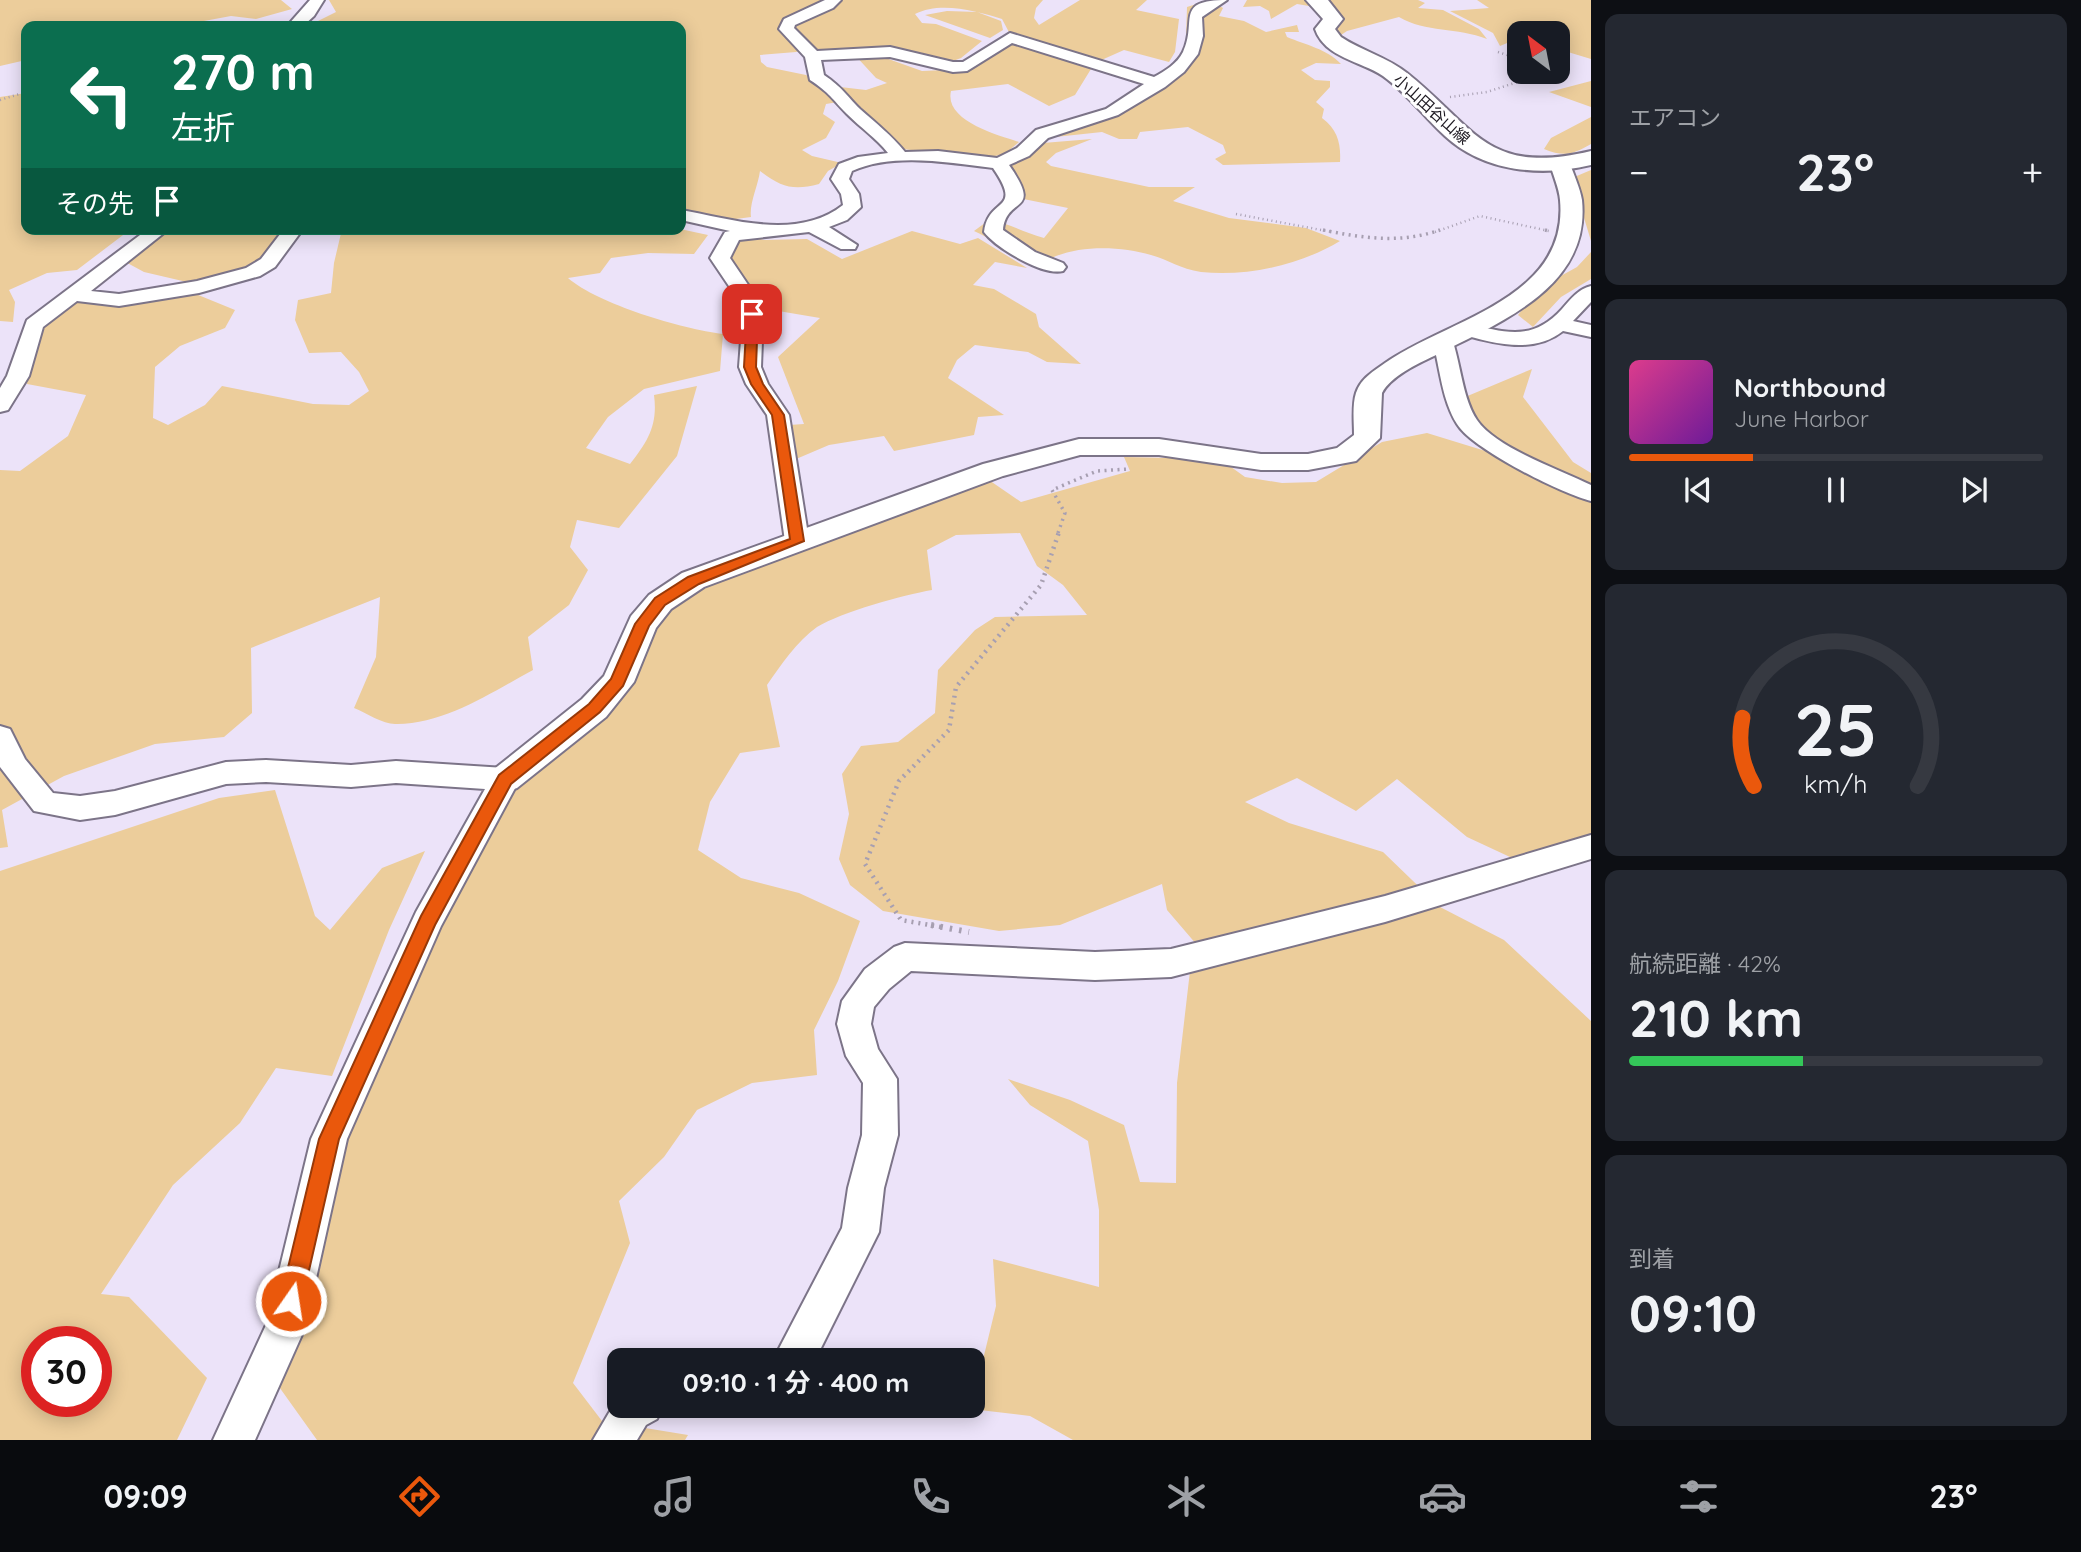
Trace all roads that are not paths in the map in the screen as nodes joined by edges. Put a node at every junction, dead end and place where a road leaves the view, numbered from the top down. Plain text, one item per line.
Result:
1 (317, 0) edge
2 (834, 0) edge
3 (1220, 0) edge
4 (1316, 0) edge
5 (298, 21) edge
6 (813, 56) junction
7 (1159, 84) junction
8 (900, 157) junction
9 (1591, 158) edge
10 (999, 163) junction
11 (1560, 164) junction
12 (686, 216) edge
13 (810, 225) junction
14 (752, 230) junction
15 (152, 235) edge
16 (290, 235) edge
17 (848, 245) dead end
18 (1056, 267) dead end
19 (1591, 292) edge
20 (75, 295) junction
21 (1559, 324) junction
22 (1468, 330) junction
23 (1591, 331) edge
24 (1443, 342) junction
25 (0, 405) edge
26 (1591, 494) edge
27 (797, 541) junction
28 (0, 737) edge
29 (505, 779) junction
30 (1591, 847) edge
31 (799, 1348) edge
32 (626, 1418) edge
33 (234, 1440) edge
34 (614, 1440) edge

1 - 5 street
2 - 6 street
3 - 7 street
4 - 11 main road, 小山田谷山線
6 - 7 street
6 - 8 street
7 - 10 street
8 - 10 street
8 - 13 street
9 - 11 main road, 小山田谷山線
10 - 18 street
11 - 22 street
12 - 14 street
13 - 14 street
13 - 17 street
14 - 27 street
15 - 20 street
16 - 20 street
19 - 21 street
20 - 25 street
21 - 22 street
21 - 23 street
22 - 24 street
24 - 26 street
24 - 27 street
27 - 29 street
28 - 29 street
29 - 33 street
30 - 31 street
32 - 34 street

